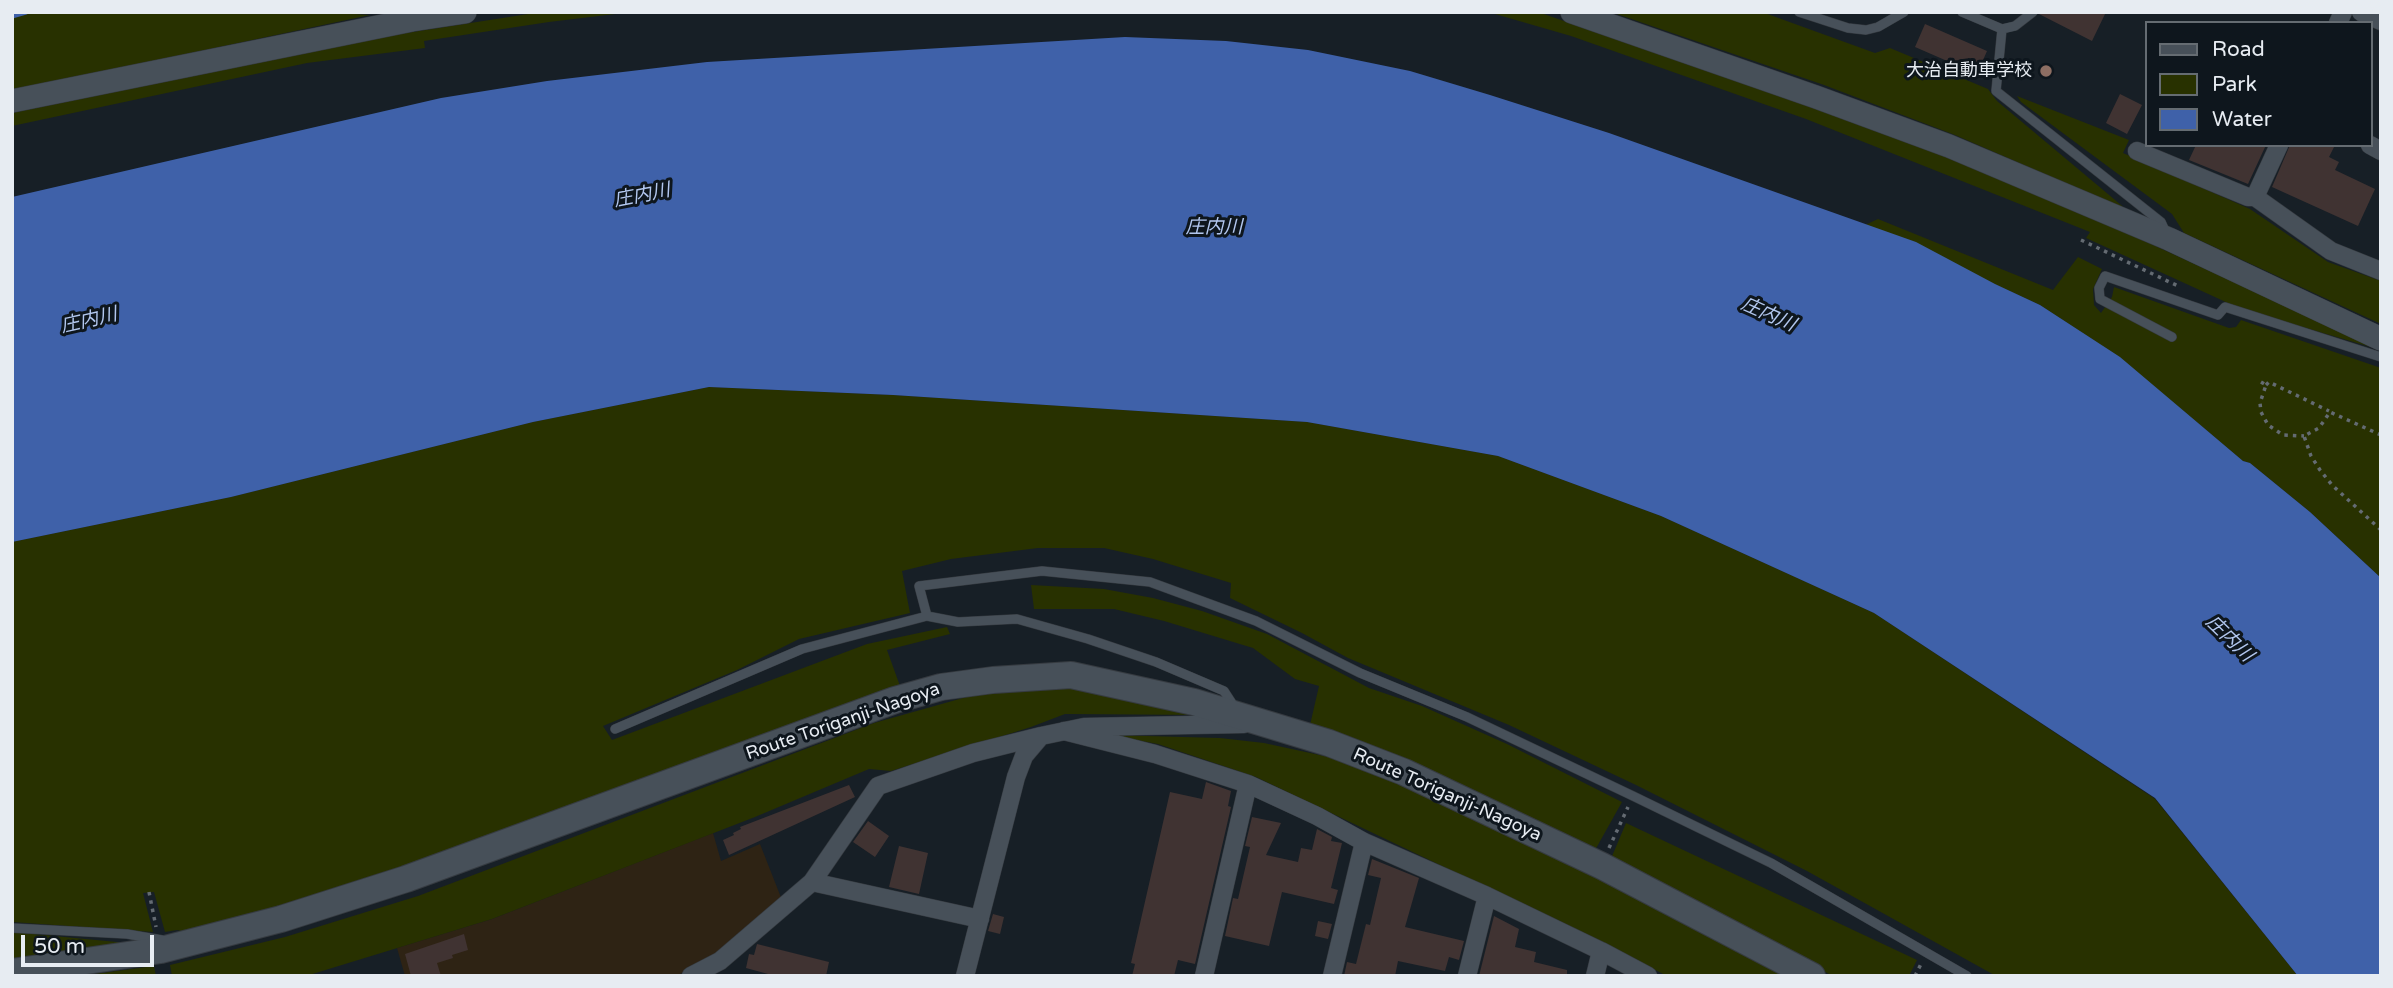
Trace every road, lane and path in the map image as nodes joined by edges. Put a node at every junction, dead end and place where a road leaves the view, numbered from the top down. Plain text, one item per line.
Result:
1 (466, 12) edge
2 (1572, 12) edge
3 (1799, 12) edge
4 (1904, 12) edge
5 (1962, 12) edge
6 (2033, 12) edge
7 (2361, 12) edge
8 (406, 16) edge
9 (2381, 22) edge
10 (2002, 29) junction
11 (12, 101) edge
12 (2278, 147) edge
13 (2137, 151) dead end
14 (2255, 197) junction
15 (2169, 239) junction
16 (2081, 240) dead end
17 (2381, 271) edge
18 (2189, 291) dead end
19 (2172, 337) dead end
20 (2381, 339) edge
21 (2381, 357) edge
22 (2261, 382) dead end
23 (2266, 385) junction
24 (2330, 412) junction
25 (2381, 435) edge
26 (2304, 436) junction
27 (2381, 530) edge
28 (928, 616) junction
29 (1250, 721) junction
30 (615, 729) dead end
31 (1065, 732) junction
32 (1041, 736) junction
33 (1248, 784) junction
34 (1622, 819) dead end
35 (1364, 842) junction
36 (1602, 866) junction
37 (812, 882) junction
38 (149, 892) dead end
39 (1487, 896) junction
40 (980, 919) junction
41 (12, 928) edge
42 (170, 942) junction
43 (1601, 951) junction
44 (1922, 963) dead end
45 (12, 972) edge
46 (691, 976) edge
47 (965, 976) edge
48 (1204, 976) edge
49 (1332, 976) edge
50 (1467, 976) edge
51 (1595, 976) edge
52 (1648, 976) edge
53 (1812, 976) edge
54 (1915, 976) edge
55 (1967, 976) edge

1 - 8 street
2 - 15 street
3 - 4 lane
5 - 10 lane
6 - 10 lane
7 - 9 street
8 - 11 street
10 - 15 lane
12 - 14 street
13 - 14 street
14 - 17 street
15 - 20 street
16 - 18 path
19 - 21 lane
22 - 23 path
23 - 24 path
23 - 26 path
24 - 25 path
24 - 26 path
26 - 27 path
28 - 29 lane
28 - 30 lane
28 - 55 lane
29 - 31 street
29 - 36 main road, Route Toriganji-Nagoya
29 - 42 main road, Route Toriganji-Nagoya
31 - 32 street
31 - 33 street
32 - 37 street
32 - 40 street
33 - 35 street
33 - 48 street
34 - 36 path
35 - 39 street
35 - 49 street
36 - 53 main road, Route Toriganji-Nagoya
37 - 40 street
37 - 46 street
38 - 42 path
39 - 43 street
39 - 50 street
40 - 47 street
41 - 42 lane
42 - 45 main road, Route Toriganji-Nagoya
43 - 51 street
43 - 52 street
44 - 54 path

